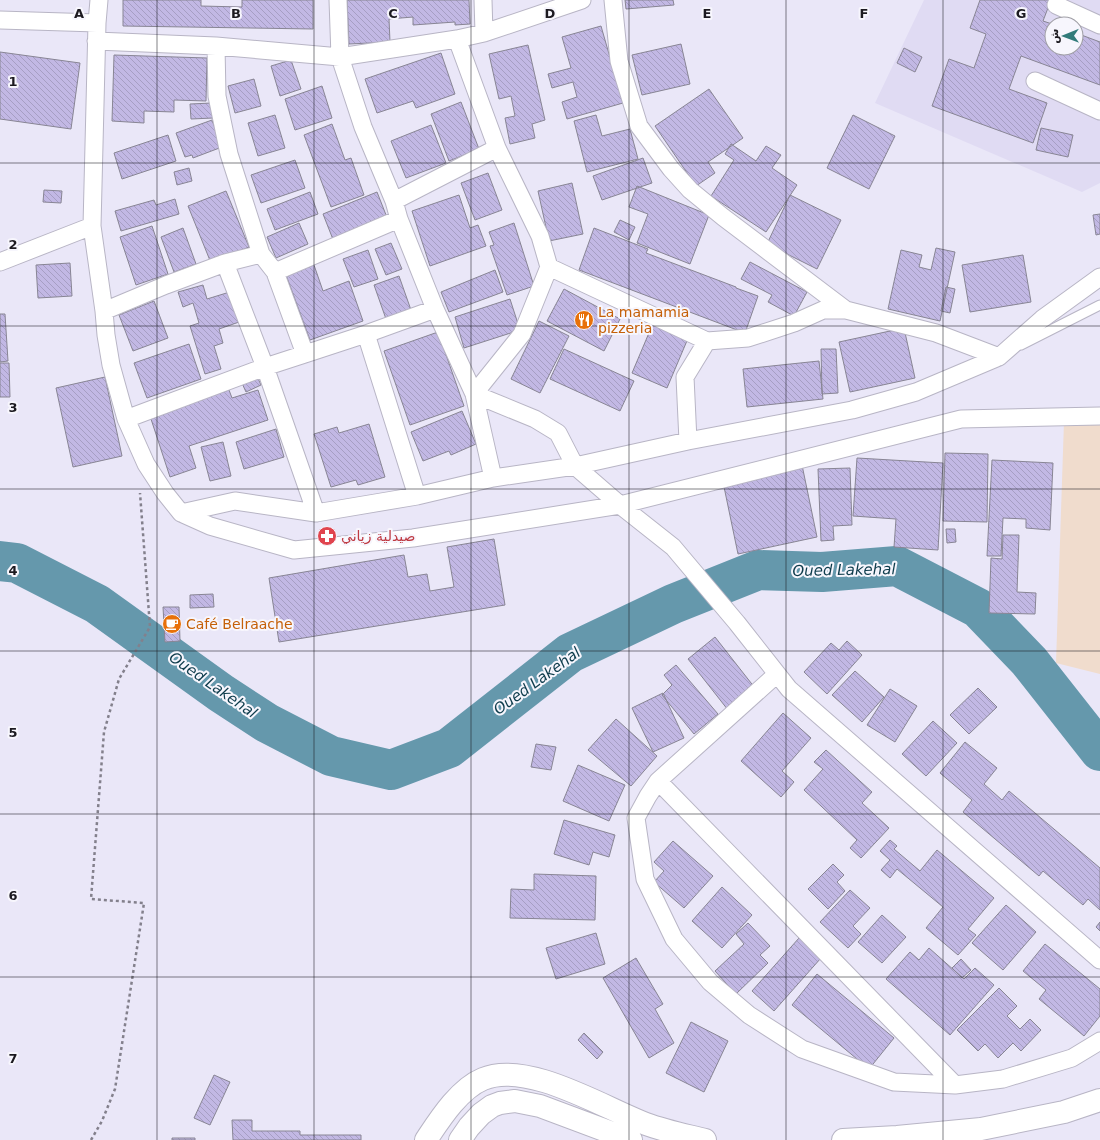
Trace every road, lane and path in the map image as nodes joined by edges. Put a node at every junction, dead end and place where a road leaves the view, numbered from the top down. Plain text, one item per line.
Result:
1 (99, 0) edge
2 (338, 0) edge
3 (483, 0) edge
4 (582, 0) edge
5 (614, 0) edge
6 (1056, 5) dead end
7 (0, 20) edge
8 (97, 23) junction
9 (1100, 25) edge
10 (484, 33) junction
11 (457, 39) junction
12 (96, 41) junction
13 (216, 46) junction
14 (340, 57) junction
15 (1035, 81) dead end
16 (1100, 111) edge
17 (497, 148) junction
18 (394, 201) junction
19 (400, 219) junction
20 (92, 226) junction
21 (261, 254) junction
22 (0, 262) edge
23 (225, 263) junction
24 (549, 267) junction
25 (275, 272) junction
26 (1100, 277) edge
27 (1100, 306) edge
28 (435, 309) junction
29 (846, 310) junction
30 (104, 311) junction
31 (366, 334) junction
32 (707, 341) junction
33 (305, 354) junction
34 (1000, 356) junction
35 (265, 367) junction
36 (474, 394) junction
37 (1100, 416) edge
38 (126, 419) junction
39 (688, 441) junction
40 (146, 464) junction
41 (575, 466) junction
42 (493, 478) junction
43 (417, 496) junction
44 (620, 505) junction
45 (181, 513) junction
46 (316, 513) junction
47 (777, 674) junction
48 (658, 781) junction
49 (1100, 960) edge
50 (1100, 1041) edge
51 (955, 1085) junction
52 (1100, 1100) edge
53 (92, 1140) edge
54 (426, 1140) edge
55 (460, 1140) edge
56 (631, 1140) edge
57 (705, 1140) edge
58 (843, 1140) edge

1 - 8 street
2 - 14 street
3 - 10 street
4 - 10 street
5 - 29 street
6 - 9 street
7 - 8 street
8 - 12 street
10 - 11 street
11 - 14 street
11 - 17 street
12 - 13 street
12 - 20 street
13 - 14 street
13 - 21 street
14 - 18 street
15 - 16 street
17 - 18 street
17 - 24 street
18 - 19 street
19 - 25 street
19 - 28 street
20 - 22 street
20 - 30 street
21 - 23 street
21 - 25 street
23 - 30 street
23 - 35 street
24 - 32 street
24 - 36 street
25 - 33 street
26 - 34 street
27 - 34 lane
28 - 31 street
28 - 36 street
29 - 32 street
29 - 34 street
30 - 38 street
31 - 33 street
31 - 43 street
32 - 39 street
33 - 35 street
34 - 39 street
35 - 38 street
35 - 46 street
36 - 41 street
36 - 42 street
37 - 44 street
38 - 40 street
39 - 41 street
40 - 45 street
40 - 53 path
41 - 42 street
41 - 44 street
42 - 43 street
43 - 46 street
44 - 45 street
44 - 47 street
45 - 46 street
47 - 48 street
47 - 49 street
48 - 51 street
48 - 51 street
50 - 51 street
52 - 58 main road
54 - 57 main road
55 - 56 main road

